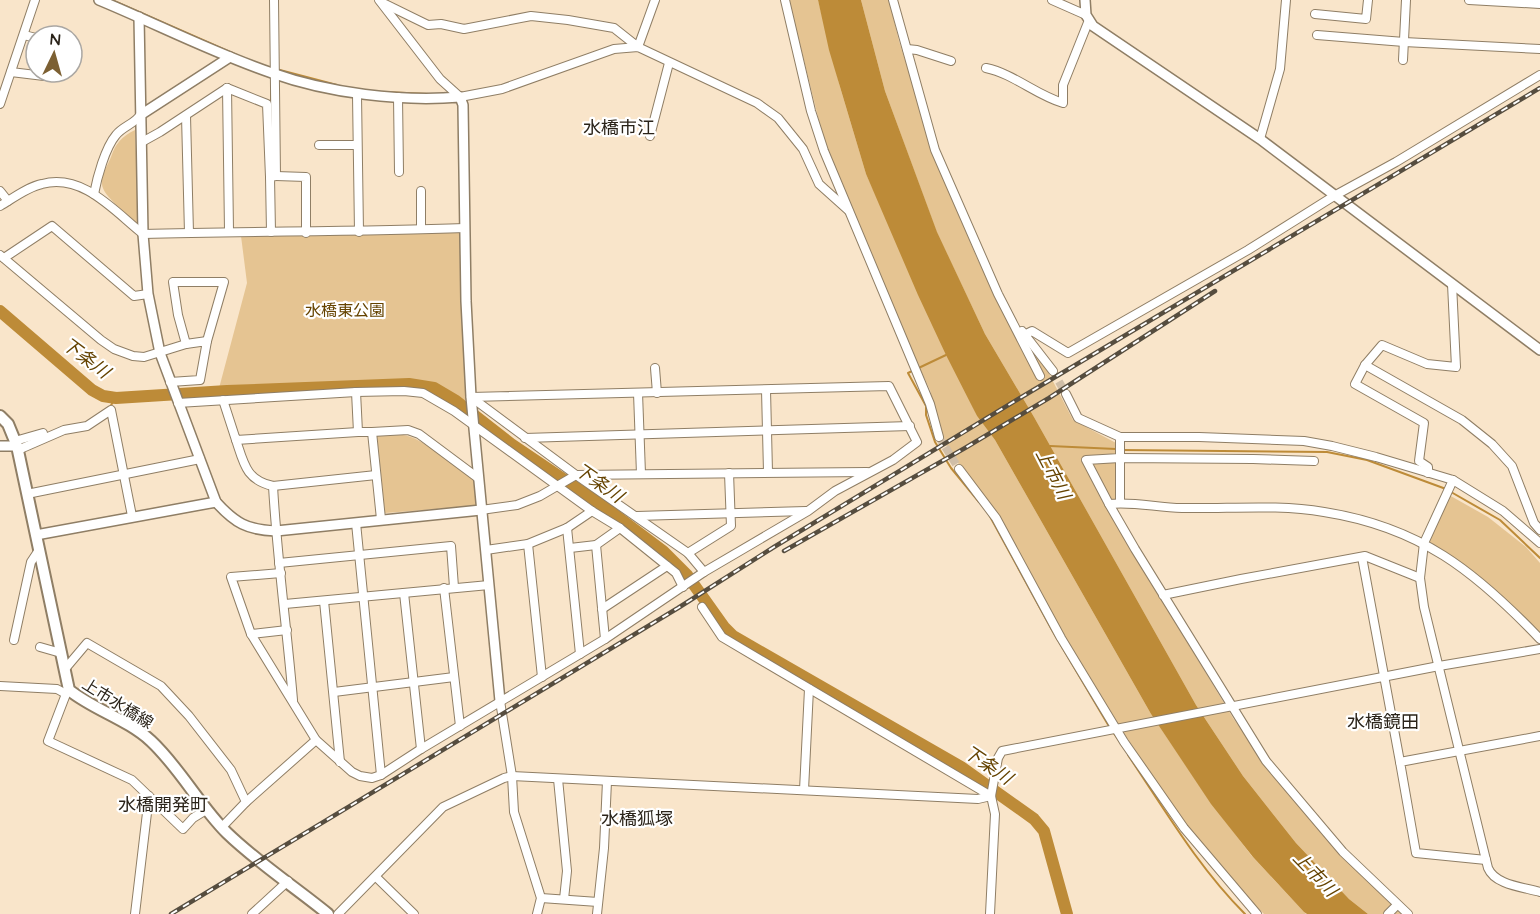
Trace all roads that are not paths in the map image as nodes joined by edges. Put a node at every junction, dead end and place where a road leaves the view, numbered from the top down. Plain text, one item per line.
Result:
1 (35, 0) edge
2 (99, 0) edge
3 (274, 0) edge
4 (379, 0) edge
5 (655, 0) edge
6 (785, 0) edge
7 (893, 0) edge
8 (1052, 0) edge
9 (1085, 0) edge
10 (1286, 0) edge
11 (1368, 0) edge
12 (1406, 0) edge
13 (1469, 0) edge
14 (1540, 4) edge
15 (1315, 14) dead end
16 (139, 17) junction
17 (1087, 17) junction
18 (27, 24) edge
19 (24, 35) edge
20 (1317, 35) dead end
21 (1404, 42) junction
22 (638, 48) junction
23 (907, 49) junction
24 (1540, 49) edge
25 (230, 57) junction
26 (1404, 60) dead end
27 (951, 61) dead end
28 (669, 63) junction
29 (986, 68) dead end
30 (11, 72) junction
31 (24, 74) edge
32 (274, 74) junction
33 (1540, 75) edge
34 (227, 88) junction
35 (357, 95) junction
36 (398, 97) junction
37 (460, 97) junction
38 (0, 104) edge
39 (142, 114) junction
40 (186, 116) junction
41 (650, 136) dead end
42 (1260, 139) junction
43 (142, 142) junction
44 (319, 145) dead end
45 (357, 145) junction
46 (399, 172) dead end
47 (273, 176) junction
48 (0, 191) edge
49 (420, 191) dead end
50 (94, 194) junction
51 (1334, 196) junction
52 (8, 201) junction
53 (0, 206) edge
54 (848, 210) junction
55 (465, 228) junction
56 (421, 230) junction
57 (228, 231) junction
58 (271, 232) junction
59 (359, 232) junction
60 (189, 233) junction
61 (306, 233) junction
62 (143, 234) junction
63 (2, 256) edge
64 (1452, 284) junction
65 (148, 294) junction
66 (1012, 322) junction
67 (1026, 334) junction
68 (207, 341) junction
69 (186, 344) junction
70 (1540, 350) edge
71 (160, 353) junction
72 (1365, 365) junction
73 (655, 368) dead end
74 (1053, 371) tunnel mouth
75 (1040, 376) dead end
76 (170, 384) junction
77 (766, 390) junction
78 (356, 392) junction
79 (638, 393) junction
80 (657, 393) junction
81 (1066, 394) tunnel mouth
82 (176, 400) junction
83 (223, 400) junction
84 (471, 401) junction
85 (0, 416) edge
86 (473, 423) junction
87 (910, 426) junction
88 (767, 430) junction
89 (358, 432) junction
90 (372, 432) junction
91 (43, 433) dead end
92 (639, 434) junction
93 (939, 437) tunnel mouth
94 (1120, 437) junction
95 (525, 438) junction
96 (236, 440) junction
97 (17, 445) junction
98 (0, 446) edge
99 (200, 459) junction
100 (1120, 459) junction
101 (1314, 461) dead end
102 (959, 469) tunnel mouth
103 (768, 472) junction
104 (868, 472) junction
105 (729, 473) junction
106 (1428, 473) junction
107 (124, 474) junction
108 (641, 474) junction
109 (376, 475) junction
110 (574, 476) junction
111 (478, 478) junction
112 (1453, 480) junction
113 (558, 484) junction
114 (273, 486) junction
115 (27, 494) junction
116 (216, 502) junction
117 (1120, 503) junction
118 (1109, 504) junction
119 (481, 510) junction
120 (808, 511) junction
121 (592, 512) junction
122 (730, 513) junction
123 (132, 516) junction
124 (637, 516) junction
125 (381, 519) junction
126 (356, 522) junction
127 (567, 528) junction
128 (620, 528) junction
129 (1540, 530) edge
130 (276, 531) junction
131 (36, 535) junction
132 (1424, 543) junction
133 (1540, 543) edge
134 (528, 544) junction
135 (596, 545) junction
136 (570, 548) junction
137 (39, 550) junction
138 (486, 550) junction
139 (688, 553) junction
140 (360, 555) junction
141 (1362, 557) junction
142 (279, 563) junction
143 (667, 566) junction
144 (281, 573) junction
145 (703, 574) junction
146 (1420, 578) junction
147 (489, 585) junction
148 (686, 586) junction
149 (454, 587) junction
150 (444, 588) junction
151 (404, 593) junction
152 (1163, 595) junction
153 (364, 597) junction
154 (324, 601) junction
155 (285, 604) junction
156 (702, 607) dead end
157 (602, 609) junction
158 (287, 630) junction
159 (251, 634) junction
160 (605, 639) junction
161 (1540, 639) edge
162 (14, 640) dead end
163 (40, 647) dead end
164 (1540, 649) edge
165 (62, 653) junction
166 (580, 654) junction
167 (1438, 666) junction
168 (65, 669) junction
169 (454, 677) junction
170 (542, 677) junction
171 (1386, 677) junction
172 (414, 682) junction
173 (0, 686) edge
174 (373, 687) junction
175 (809, 689) junction
176 (67, 692) junction
177 (334, 692) junction
178 (500, 702) junction
179 (293, 705) junction
180 (1229, 707) junction
181 (460, 726) junction
182 (1116, 728) junction
183 (1540, 736) edge
184 (316, 740) junction
185 (421, 749) junction
186 (1459, 752) junction
187 (340, 762) junction
188 (1400, 762) junction
189 (381, 775) junction
190 (513, 776) junction
191 (558, 779) junction
192 (607, 781) junction
193 (804, 790) junction
194 (149, 796) junction
195 (991, 796) junction
196 (246, 802) junction
197 (206, 810) junction
198 (222, 827) junction
199 (1486, 860) junction
200 (376, 877) junction
201 (288, 881) junction
202 (1540, 892) edge
203 (541, 898) junction
204 (564, 898) junction
205 (598, 902) junction
206 (1397, 905) junction
207 (135, 914) edge
208 (252, 914) edge
209 (328, 914) edge
210 (338, 914) edge
211 (414, 914) edge
212 (537, 914) edge
213 (597, 914) edge
214 (990, 914) edge
215 (1257, 914) edge
216 (1388, 914) edge
217 (1408, 914) edge

1 - 18 street
2 - 16 street
3 - 32 street
4 - 22 street
4 - 37 street
5 - 22 street
6 - 54 street
7 - 23 street
8 - 17 street
9 - 17 street
10 - 42 street
11 - 15 street
12 - 21 street
13 - 14 street
16 - 25 street
16 - 39 street
17 - 29 street
17 - 42 street
19 - 30 street
20 - 21 street
21 - 24 street
21 - 26 street
22 - 28 street
22 - 37 street
23 - 27 street
23 - 66 street
25 - 32 street
25 - 39 street
28 - 41 street
28 - 54 street
30 - 31 street
30 - 38 street
32 - 35 street
32 - 47 street
33 - 51 street
34 - 40 street
34 - 47 street
34 - 57 street
35 - 36 street
35 - 45 street
36 - 37 street
36 - 46 street
37 - 55 street
39 - 43 street
39 - 50 street
40 - 43 street
40 - 60 street
42 - 51 street
43 - 62 street
44 - 45 street
45 - 59 street
47 - 58 street
47 - 61 street
48 - 52 street
49 - 56 street
50 - 52 street
50 - 62 street
51 - 64 street
51 - 67 street
52 - 53 street
54 - 93 street
55 - 56 street
55 - 84 street
56 - 59 street
57 - 58 street
57 - 60 street
58 - 61 street
59 - 61 street
60 - 62 street
62 - 65 street
63 - 65 street
63 - 71 street
64 - 70 street
64 - 72 street
65 - 71 street
66 - 67 street
66 - 75 street
67 - 74 street
68 - 69 street
68 - 69 street
68 - 76 street
69 - 71 street
71 - 76 street
72 - 106 street
72 - 129 street
73 - 80 street
76 - 82 street
77 - 80 street
77 - 87 street
77 - 88 street
78 - 83 street
78 - 86 street
78 - 89 street
79 - 80 street
79 - 84 street
79 - 92 street
81 - 94 street
82 - 83 street
82 - 99 street
83 - 96 street
84 - 86 street
84 - 95 street
85 - 97 main road, 上市水橋線
86 - 111 street
86 - 113 street
87 - 88 street
87 - 104 street
88 - 92 street
88 - 103 street
89 - 90 street
89 - 96 street
90 - 109 street
90 - 111 street
91 - 97 street
92 - 95 street
92 - 108 street
94 - 100 street
94 - 106 street
95 - 110 street
96 - 114 street
97 - 98 street
97 - 107 street
97 - 115 main road, 上市水橋線
99 - 107 street
99 - 116 street
100 - 101 street
100 - 117 street
100 - 118 street
102 - 182 street
103 - 104 street
103 - 105 street
104 - 120 street
105 - 108 street
105 - 122 street
106 - 112 street
107 - 115 street
107 - 123 street
108 - 110 street
109 - 114 street
109 - 125 street
110 - 113 street
110 - 124 street
111 - 119 street
112 - 132 street
112 - 133 street
113 - 119 street
113 - 121 street
114 - 130 street
115 - 131 main road, 上市水橋線
116 - 123 street
116 - 130 street
117 - 118 street
117 - 132 street
118 - 152 street
119 - 125 street
119 - 138 street
120 - 122 street
120 - 145 street
121 - 127 street
121 - 128 street
122 - 124 street
122 - 139 street
123 - 131 street
124 - 139 street
125 - 126 street
126 - 130 street
126 - 140 street
127 - 134 street
127 - 136 street
128 - 135 street
128 - 143 street
130 - 142 street
131 - 137 main road, 上市水橋線
132 - 146 street
132 - 161 street
134 - 138 street
134 - 170 street
135 - 136 street
135 - 157 street
136 - 166 street
137 - 162 street
137 - 165 main road, 上市水橋線
138 - 147 street
139 - 145 street
140 - 142 street
140 - 149 street
140 - 153 street
141 - 146 street
141 - 152 street
141 - 171 street
142 - 144 street
143 - 148 street
143 - 157 street
144 - 155 street
144 - 159 street
145 - 148 street
146 - 167 street
147 - 149 street
147 - 178 street
148 - 160 street
149 - 150 street
150 - 151 street
150 - 169 street
151 - 153 street
151 - 172 street
152 - 180 street
153 - 154 street
153 - 174 street
154 - 155 street
154 - 177 street
155 - 158 street
156 - 175 street
157 - 160 street
158 - 159 street
158 - 179 street
159 - 179 street
160 - 166 street
163 - 165 street
164 - 167 street
165 - 168 main road, 上市水橋線
166 - 170 street
167 - 171 street
167 - 186 street
168 - 176 main road, 上市水橋線
168 - 196 street
169 - 172 street
169 - 181 street
170 - 178 street
171 - 180 street
171 - 188 street
172 - 174 street
172 - 185 street
173 - 176 street
174 - 177 street
174 - 189 street
175 - 193 street
175 - 195 street
176 - 194 street
176 - 197 main road, 上市水橋線
177 - 187 street
178 - 181 street
178 - 190 street
179 - 184 street
180 - 182 street
180 - 206 street
181 - 185 street
182 - 195 street
182 - 215 street
183 - 186 street
184 - 187 street
184 - 196 street
185 - 189 street
186 - 188 street
186 - 199 street
187 - 189 street
188 - 199 street
190 - 191 street
190 - 200 street
190 - 203 street
191 - 192 street
191 - 204 street
192 - 193 street
192 - 205 street
193 - 195 street
194 - 197 street
194 - 207 street
195 - 214 street
196 - 198 street
197 - 198 main road, 上市水橋線
198 - 201 main road, 上市水橋線
199 - 202 street
200 - 210 street
200 - 211 street
201 - 208 street
201 - 209 main road, 上市水橋線
203 - 204 street
203 - 212 street
204 - 205 street
205 - 213 street
206 - 216 street
206 - 217 street

